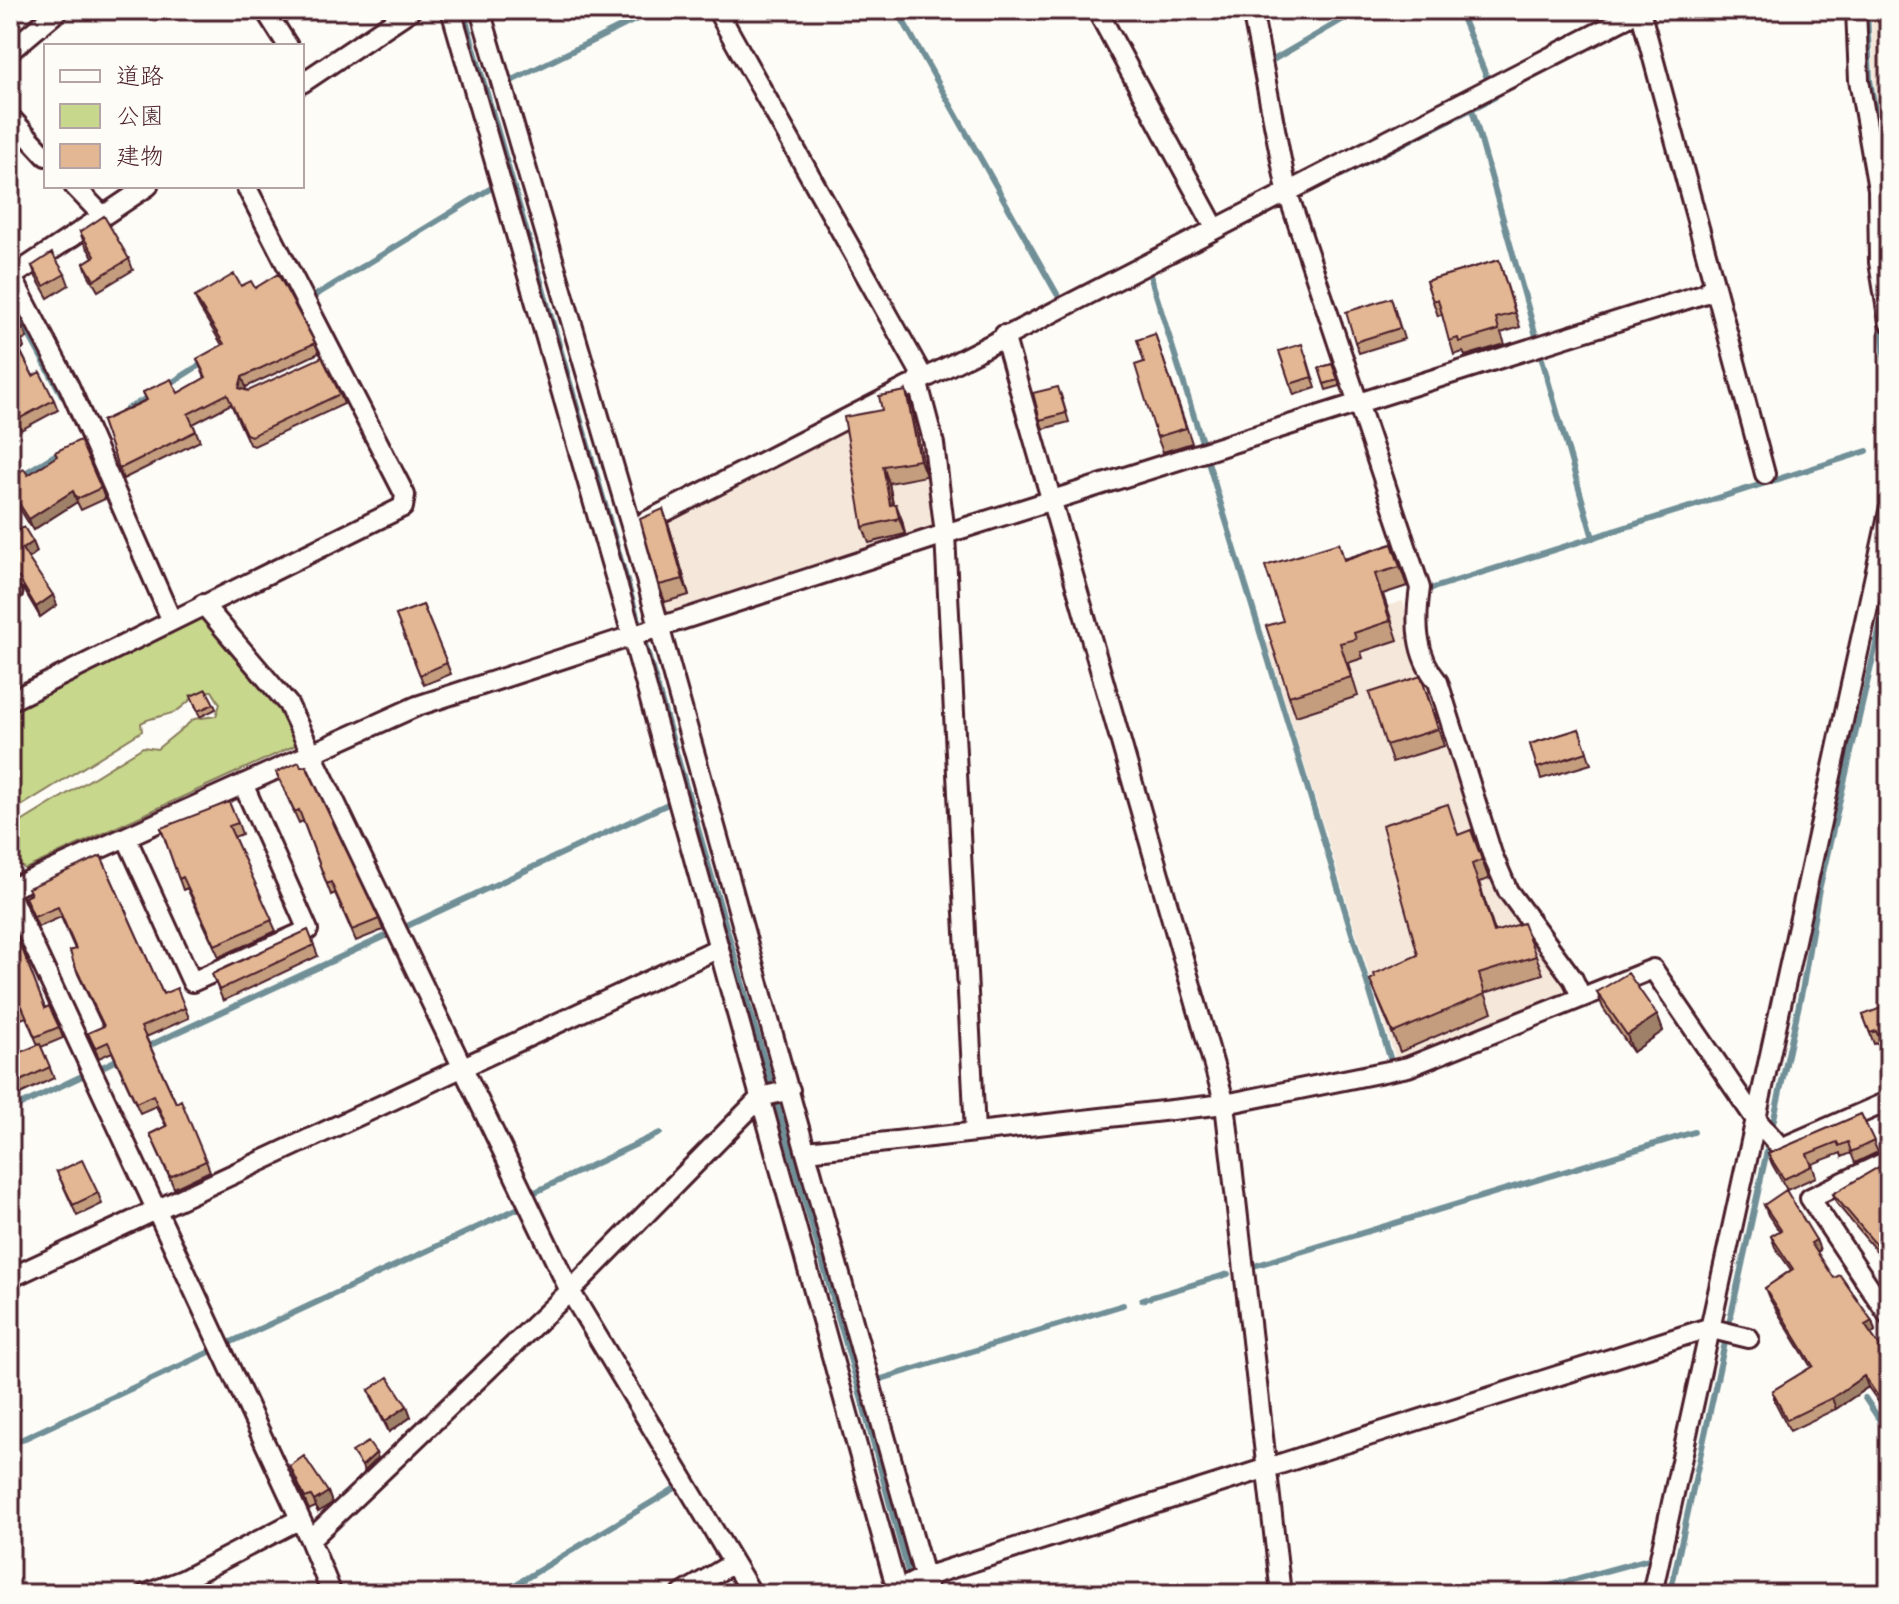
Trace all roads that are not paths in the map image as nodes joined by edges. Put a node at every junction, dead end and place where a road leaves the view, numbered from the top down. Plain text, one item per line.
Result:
1 (59, 10) edge
2 (265, 10) edge
3 (411, 10) edge
4 (451, 10) edge
5 (480, 10) edge
6 (717, 10) edge
7 (1097, 10) edge
8 (1252, 10) edge
9 (1641, 10) edge
10 (1856, 10) edge
11 (287, 44) edge
12 (10, 51) edge
13 (304, 77) edge
14 (10, 117) edge
15 (44, 154) edge
16 (76, 188) edge
17 (145, 188) edge
18 (247, 188) edge
19 (1287, 191) junction
20 (103, 216) junction
21 (1215, 228) junction
22 (11, 278) edge
23 (1714, 283) junction
24 (1889, 322) edge
25 (1004, 335) junction
26 (920, 378) junction
27 (1357, 404) junction
28 (1765, 474) dead end
29 (1053, 499) junction
30 (1889, 511) edge
31 (632, 529) junction
32 (945, 534) junction
33 (203, 604) junction
34 (171, 619) junction
35 (657, 627) junction
36 (634, 634) junction
37 (10, 701) edge
38 (311, 753) junction
39 (243, 784) junction
40 (126, 837) junction
41 (10, 892) edge
42 (719, 948) junction
43 (1581, 996) junction
44 (461, 1065) junction
45 (775, 1093) junction
46 (1889, 1101) edge
47 (1225, 1104) junction
48 (1757, 1120) junction
49 (975, 1132) junction
50 (807, 1151) junction
51 (1889, 1160) edge
52 (157, 1209) junction
53 (10, 1278) edge
54 (570, 1291) junction
55 (1889, 1316) edge
56 (1712, 1329) junction
57 (1746, 1337) dead end
58 (1266, 1468) junction
59 (300, 1519) junction
60 (310, 1540) junction
61 (733, 1563) junction
62 (924, 1583) edge
63 (897, 1592) edge
64 (146, 1594) edge
65 (332, 1594) edge
66 (682, 1594) edge
67 (752, 1594) edge
68 (1281, 1594) edge
69 (1652, 1594) edge

1 - 12 street
2 - 11 street
3 - 13 street
4 - 36 street
5 - 31 street
6 - 26 street
7 - 21 street
8 - 19 street
9 - 19 street
9 - 23 street
10 - 24 street
14 - 15 street
16 - 20 street
17 - 20 street
18 - 33 street
19 - 21 street
19 - 27 street
20 - 22 street
21 - 25 street
22 - 34 street
23 - 27 street
23 - 28 street
25 - 26 street
25 - 29 street
26 - 31 street
26 - 32 street
27 - 29 street
27 - 43 street
29 - 32 street
29 - 47 street
30 - 48 street
31 - 35 street
32 - 35 street
32 - 49 street
33 - 34 street
33 - 38 street
34 - 37 street
35 - 36 street
35 - 45 street
36 - 38 street
36 - 42 street
38 - 39 street
38 - 44 street
39 - 40 street
39 - 40 street
40 - 41 street
41 - 52 street
42 - 44 street
42 - 45 street
43 - 47 street
43 - 48 street
44 - 52 street
44 - 54 street
45 - 50 street
45 - 54 street
45 - 63 street
46 - 48 street
47 - 49 street
47 - 58 street
48 - 56 street
49 - 50 street
50 - 62 street
51 - 55 street
52 - 53 street
52 - 59 street
54 - 60 street
54 - 61 street
56 - 57 street
56 - 58 street
56 - 69 street
58 - 62 street
58 - 68 street
59 - 60 street
59 - 64 street
60 - 65 street
61 - 66 street
61 - 67 street
62 - 63 street

